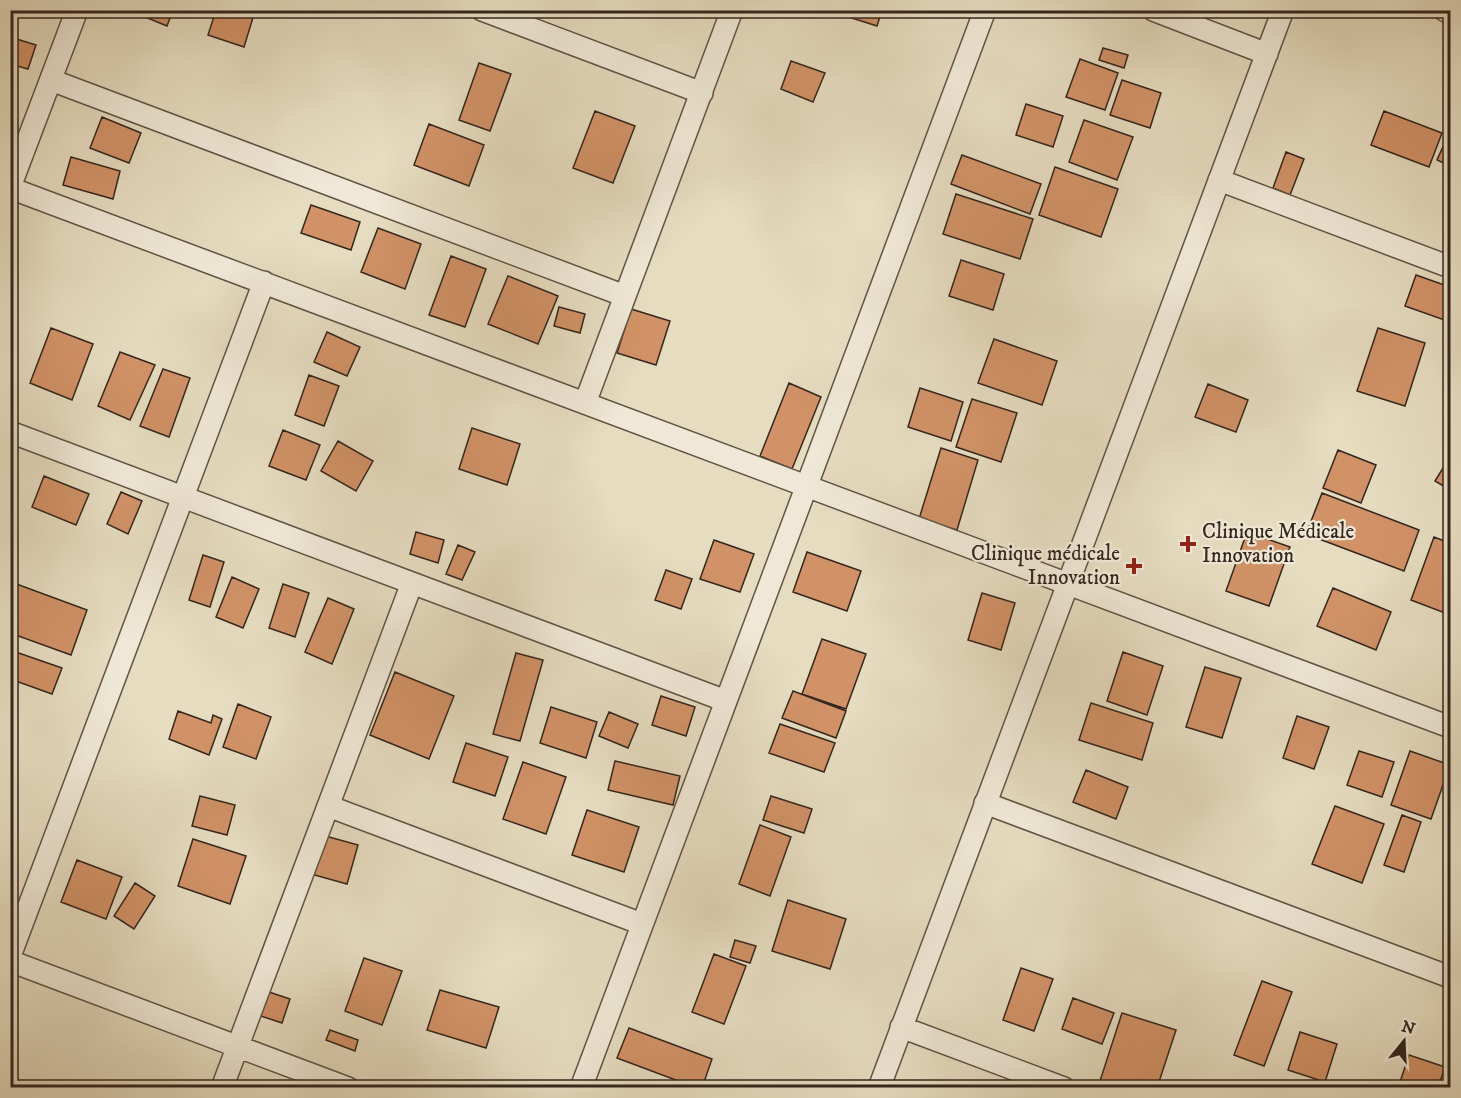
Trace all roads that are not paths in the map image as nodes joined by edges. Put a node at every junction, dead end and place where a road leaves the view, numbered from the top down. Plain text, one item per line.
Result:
1 (77, 10) edge
2 (482, 10) edge
3 (732, 10) edge
4 (986, 10) edge
5 (1153, 10) edge
6 (1283, 10) edge
7 (1444, 10) edge
8 (1450, 13) edge
9 (1267, 54) junction
10 (51, 80) junction
11 (702, 93) junction
12 (1219, 180) junction
13 (10, 187) edge
14 (1450, 267) edge
15 (264, 282) junction
16 (625, 296) junction
17 (585, 403) junction
18 (10, 432) edge
19 (807, 486) junction
20 (183, 497) junction
21 (412, 583) junction
22 (1068, 584) junction
23 (726, 700) junction
24 (1450, 727) edge
25 (985, 803) junction
26 (328, 806) junction
27 (642, 924) junction
28 (10, 956) edge
29 (10, 961) edge
30 (1450, 977) edge
31 (902, 1027) junction
32 (238, 1046) junction
33 (222, 1088) edge
34 (348, 1088) edge
35 (581, 1088) edge
36 (879, 1088) edge
37 (1064, 1088) edge

1 - 10 street
2 - 11 street
3 - 11 street
4 - 19 street
5 - 9 street
6 - 9 street
7 - 8 street
9 - 12 street
10 - 13 street
10 - 16 street
11 - 16 street
12 - 14 street
12 - 22 street
13 - 15 street
15 - 17 street
15 - 20 street
16 - 17 street
17 - 19 street
18 - 20 street
19 - 22 street
19 - 23 street
20 - 21 street
20 - 28 street
21 - 23 street
21 - 26 street
22 - 24 street
22 - 25 street
23 - 27 street
25 - 30 street
25 - 31 street
26 - 27 street
26 - 32 street
27 - 35 street
29 - 32 street
31 - 36 street
31 - 37 street
32 - 33 street
32 - 34 street

